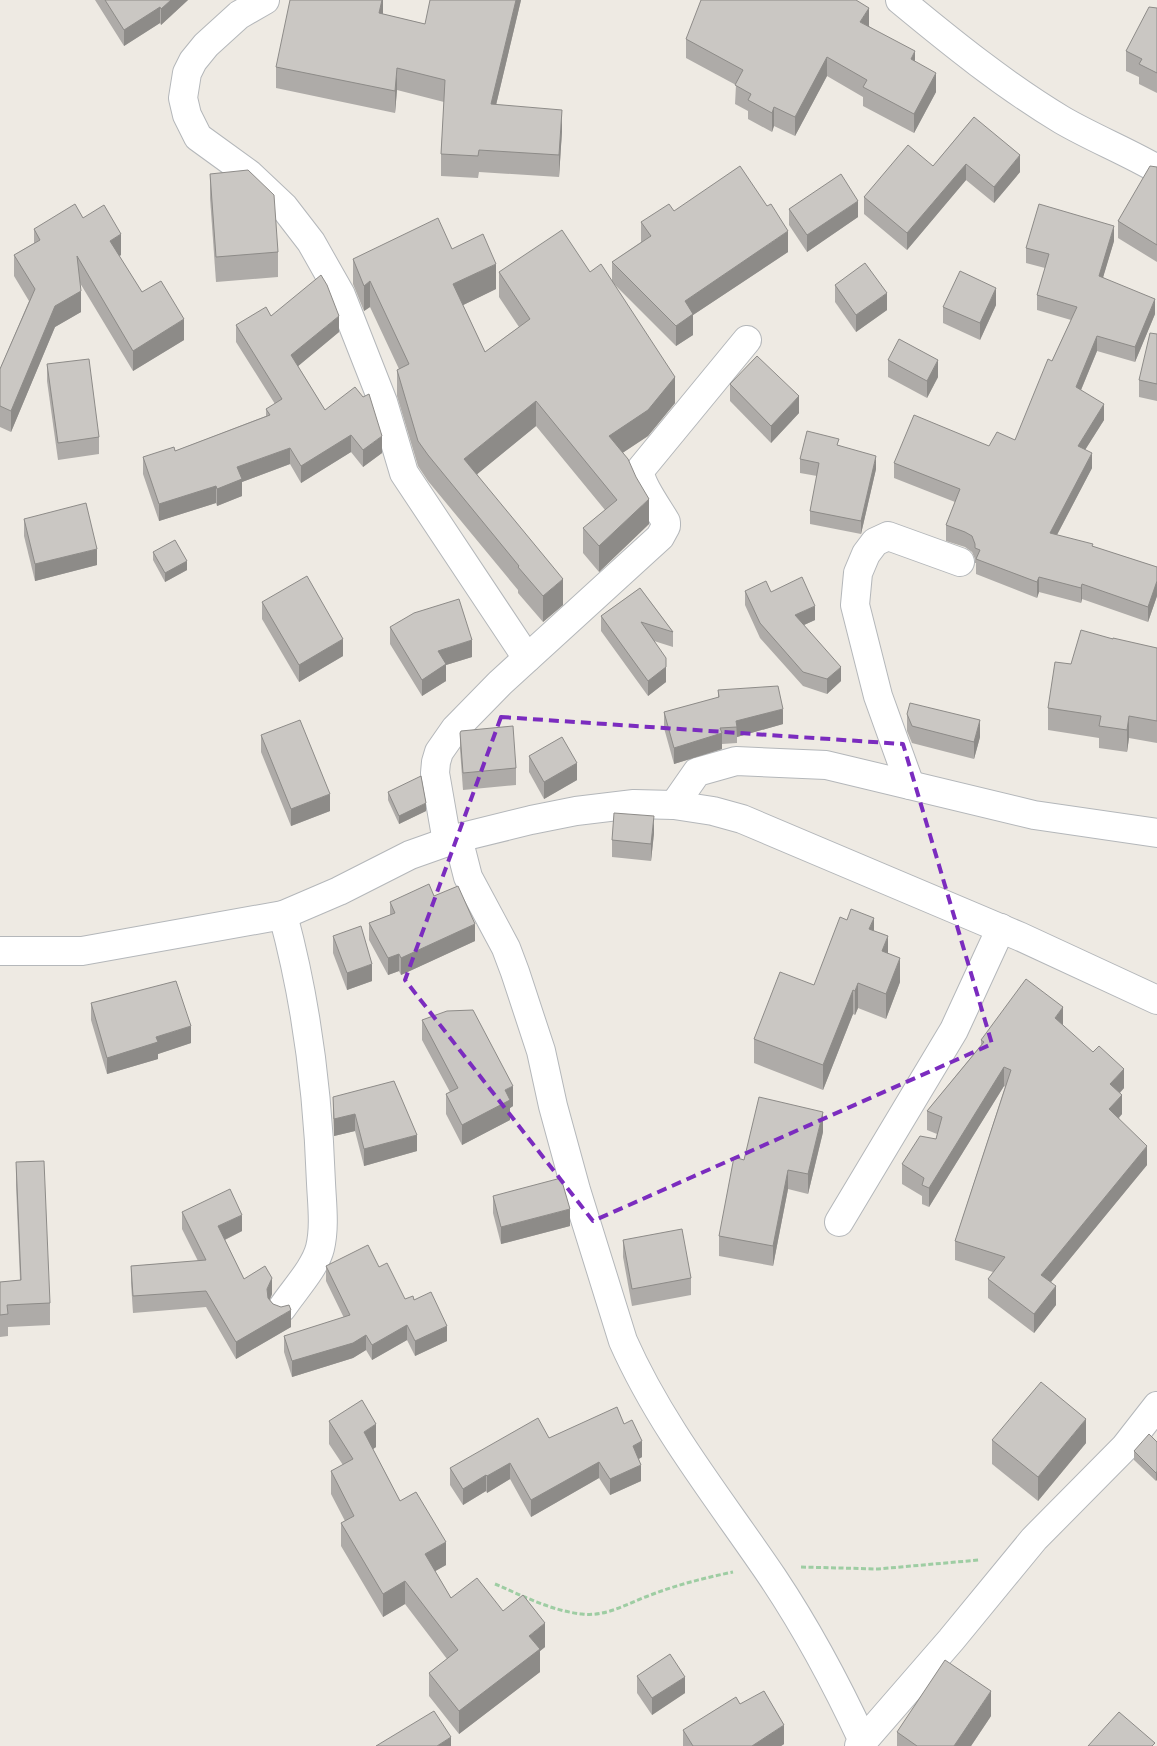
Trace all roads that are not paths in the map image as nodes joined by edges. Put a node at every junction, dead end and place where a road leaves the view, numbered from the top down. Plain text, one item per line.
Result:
1 (265, 0) edge
2 (900, 0) edge
3 (1157, 169) edge
4 (747, 340) dead end
5 (960, 562) dead end
6 (527, 658) junction
7 (910, 785) junction
8 (674, 806) junction
9 (1157, 833) edge
10 (452, 840) junction
11 (283, 916) junction
12 (1001, 928) junction
13 (0, 951) edge
14 (1157, 1000) edge
15 (839, 1222) dead end
16 (282, 1308) edge
17 (1157, 1406) edge
18 (861, 1744) edge

1 - 6 street
2 - 3 street
4 - 6 street
5 - 7 street
6 - 10 street
7 - 8 street
7 - 9 street
8 - 10 street
8 - 12 street
10 - 11 street
10 - 18 street
11 - 13 street
11 - 16 street
12 - 14 street
12 - 15 street
17 - 18 street

